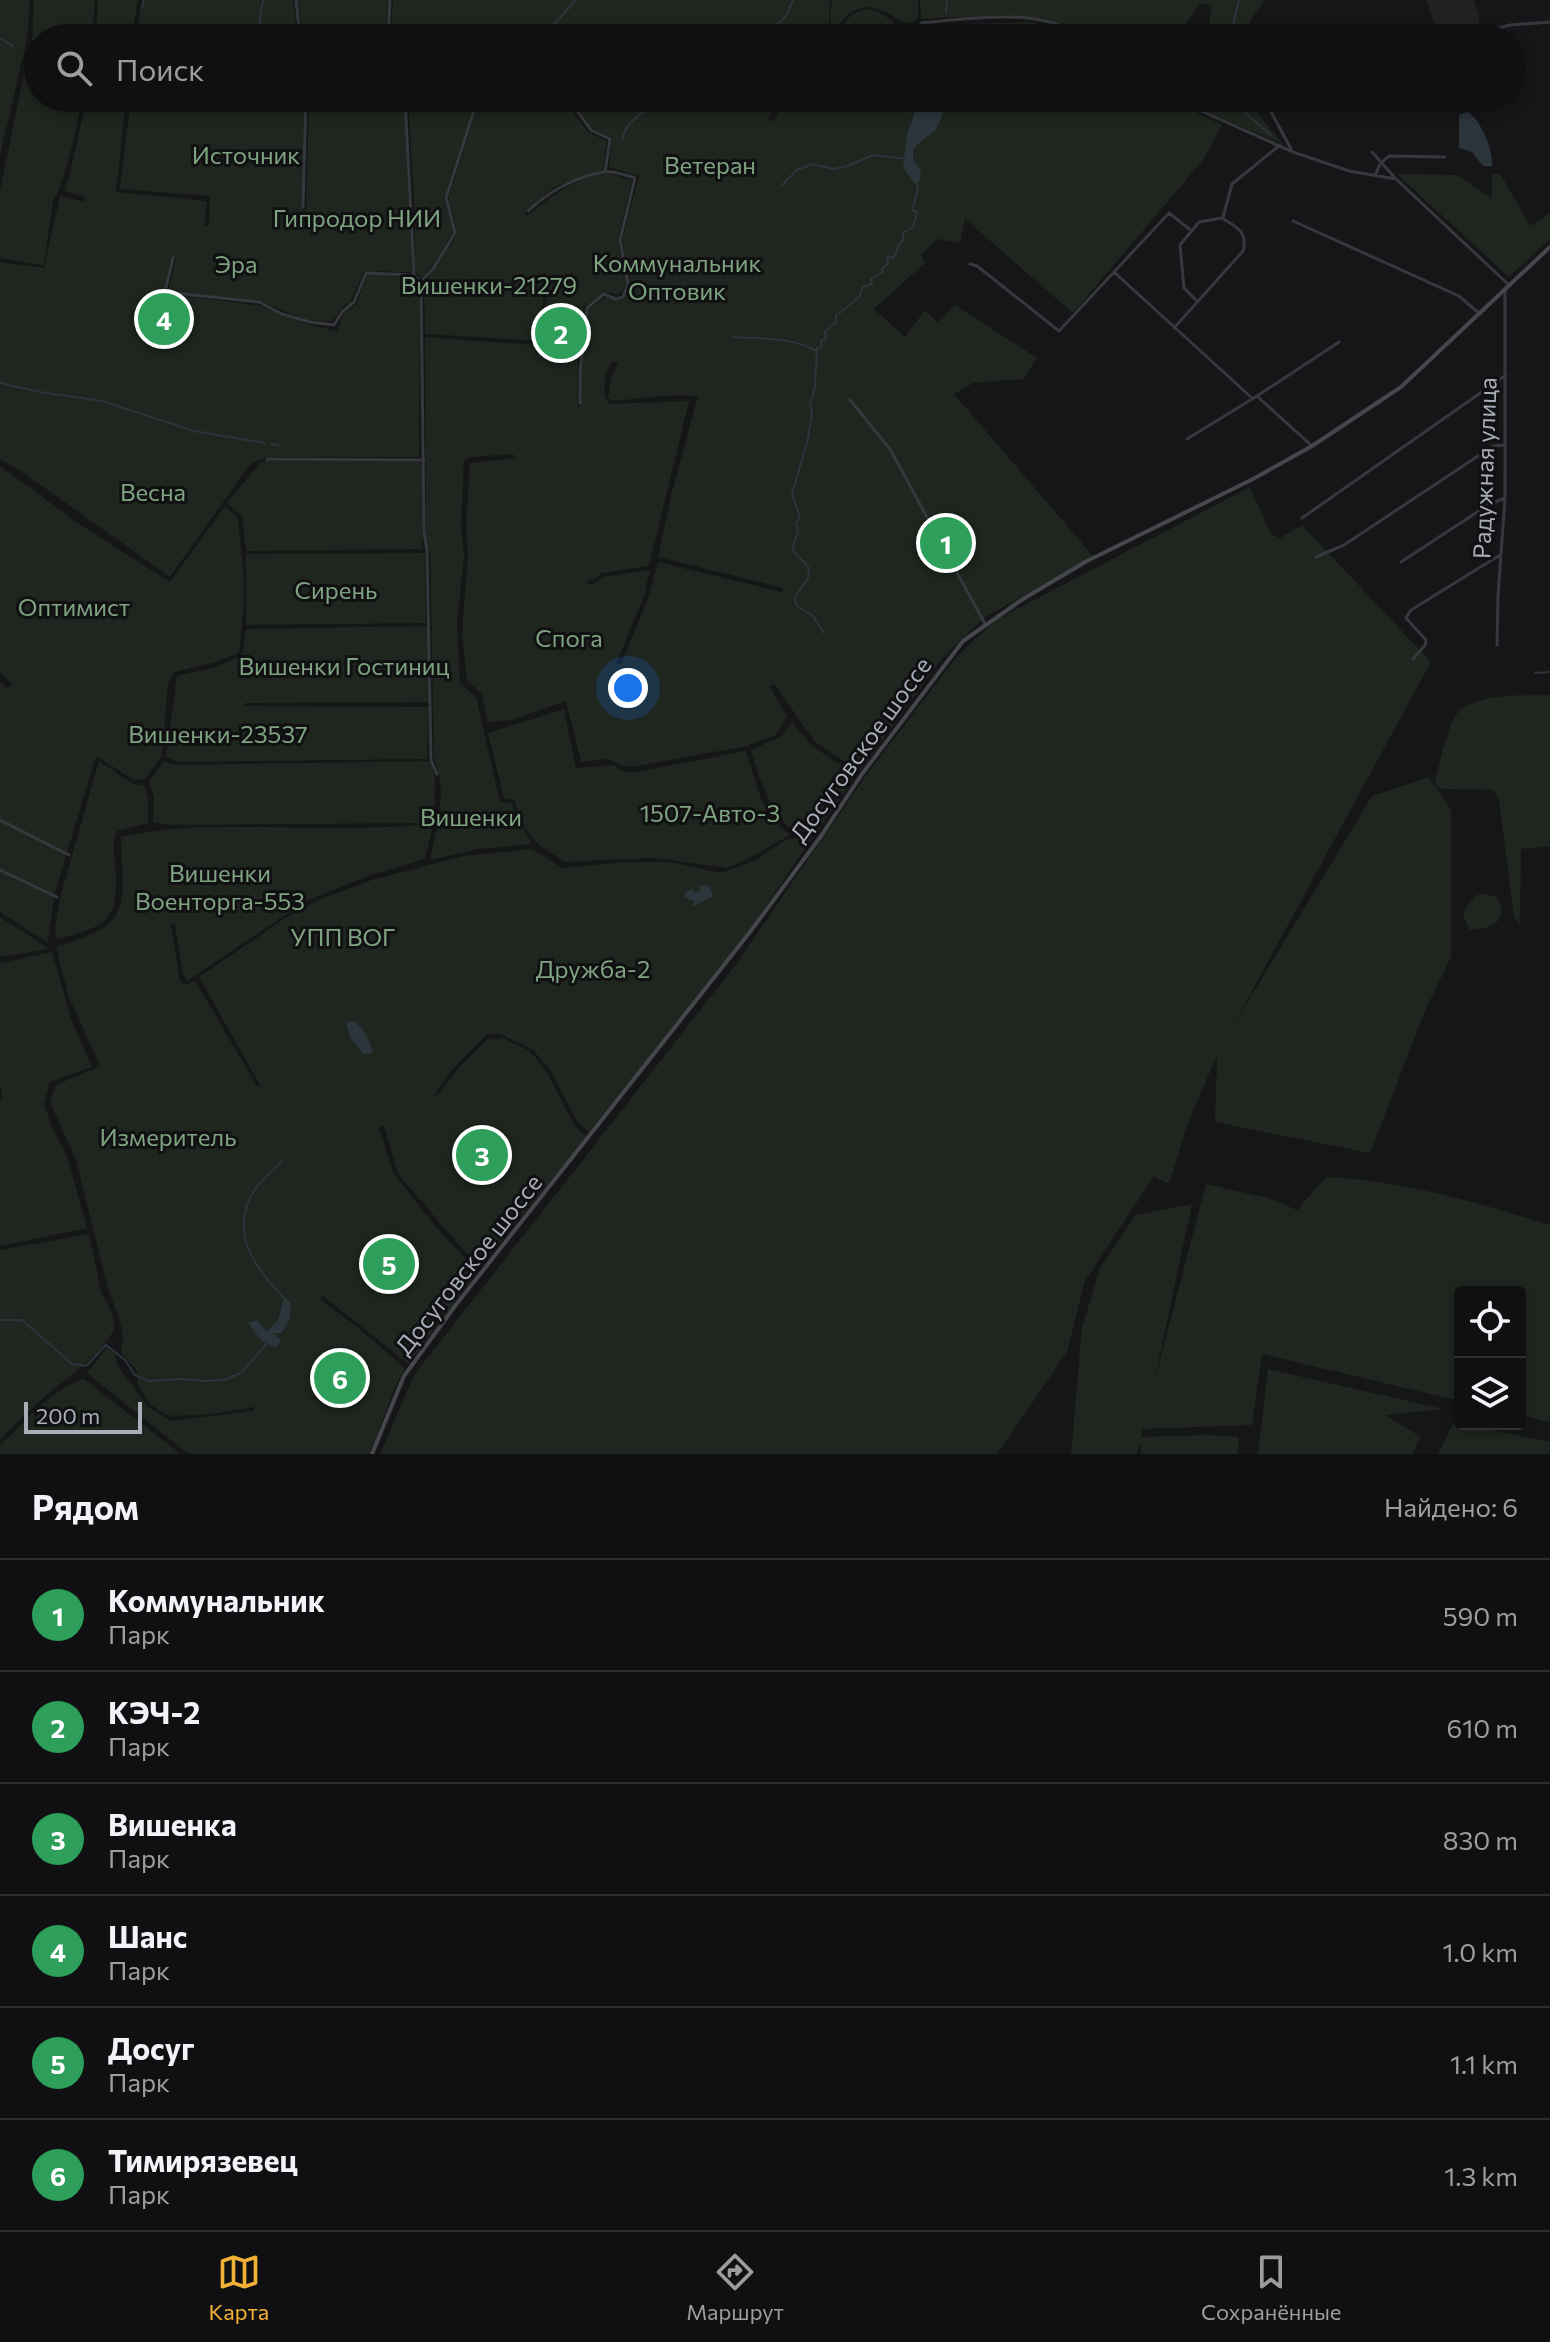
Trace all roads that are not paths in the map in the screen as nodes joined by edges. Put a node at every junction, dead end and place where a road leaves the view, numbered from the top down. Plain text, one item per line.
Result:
1 (296, 0) edge
2 (390, 0) edge
3 (1550, 22) edge
4 (921, 23) dead end
5 (299, 24) edge
6 (389, 24) edge
7 (1056, 24) edge
8 (1523, 24) edge
9 (306, 112) edge
10 (406, 112) edge
11 (474, 112) edge
12 (578, 112) edge
13 (1204, 112) edge
14 (1271, 112) edge
15 (1280, 145) junction
16 (1293, 152) junction
17 (1372, 152) dead end
18 (1445, 157) dead end
19 (1381, 163) junction
20 (605, 172) junction
21 (1375, 176) junction
22 (1396, 179) junction
23 (303, 207) dead end
24 (528, 211) dead end
25 (1222, 218) junction
26 (1293, 221) dead end
27 (1192, 231) junction
28 (1550, 247) edge
29 (173, 258) dead end
30 (970, 264) dead end
31 (1114, 272) junction
32 (414, 275) junction
33 (421, 282) junction
34 (1510, 286) junction
35 (1505, 291) junction
36 (1197, 301) junction
37 (1480, 314) junction
38 (1174, 328) junction
39 (1339, 342) dead end
40 (1506, 375) junction
41 (1255, 398) junction
42 (850, 400) dead end
43 (580, 403) dead end
44 (1187, 439) dead end
45 (1505, 445) junction
46 (1312, 446) junction
47 (267, 459) dead end
48 (424, 460) junction
49 (1505, 498) junction
50 (1302, 518) dead end
51 (1500, 555) junction
52 (1316, 557) dead end
53 (1401, 562) dead end
54 (985, 624) junction
55 (1497, 645) dead end
56 (1413, 659) dead end
57 (437, 774) dead end
58 (0, 820) edge
59 (69, 855) dead end
60 (0, 870) edge
61 (57, 897) dead end
62 (372, 1454) edge

1 - 5 street
2 - 6 street
3 - 8 street
4 - 7 street
9 - 23 street
10 - 32 street
11 - 33 street
12 - 20 street
13 - 15 street
14 - 16 street
15 - 16 street
15 - 25 street
16 - 21 street
17 - 19 street
18 - 19 street
19 - 21 street
19 - 22 street
20 - 24 street
20 - 43 street
21 - 22 street
22 - 34 street
25 - 27 street
25 - 36 street
26 - 37 street
27 - 31 street
27 - 36 street
28 - 34 main road, Досуговское шоссе
29 - 32 street
30 - 31 street
31 - 38 street
32 - 33 street
33 - 48 street
34 - 35 main road, Досуговское шоссе
35 - 37 main road, Досуговское шоссе
35 - 40 street, Радужная улица
36 - 38 street
37 - 46 main road, Досуговское шоссе
38 - 41 street
39 - 41 street
40 - 45 street, Радужная улица
40 - 50 street
41 - 44 street
41 - 46 street
42 - 54 street
45 - 49 street, Радужная улица
45 - 52 street
46 - 54 main road, Досуговское шоссе
47 - 48 street
48 - 57 street
49 - 51 street, Радужная улица
49 - 53 street
51 - 55 street, Радужная улица
51 - 56 street
54 - 62 main road, Досуговское шоссе
58 - 59 street
60 - 61 street

